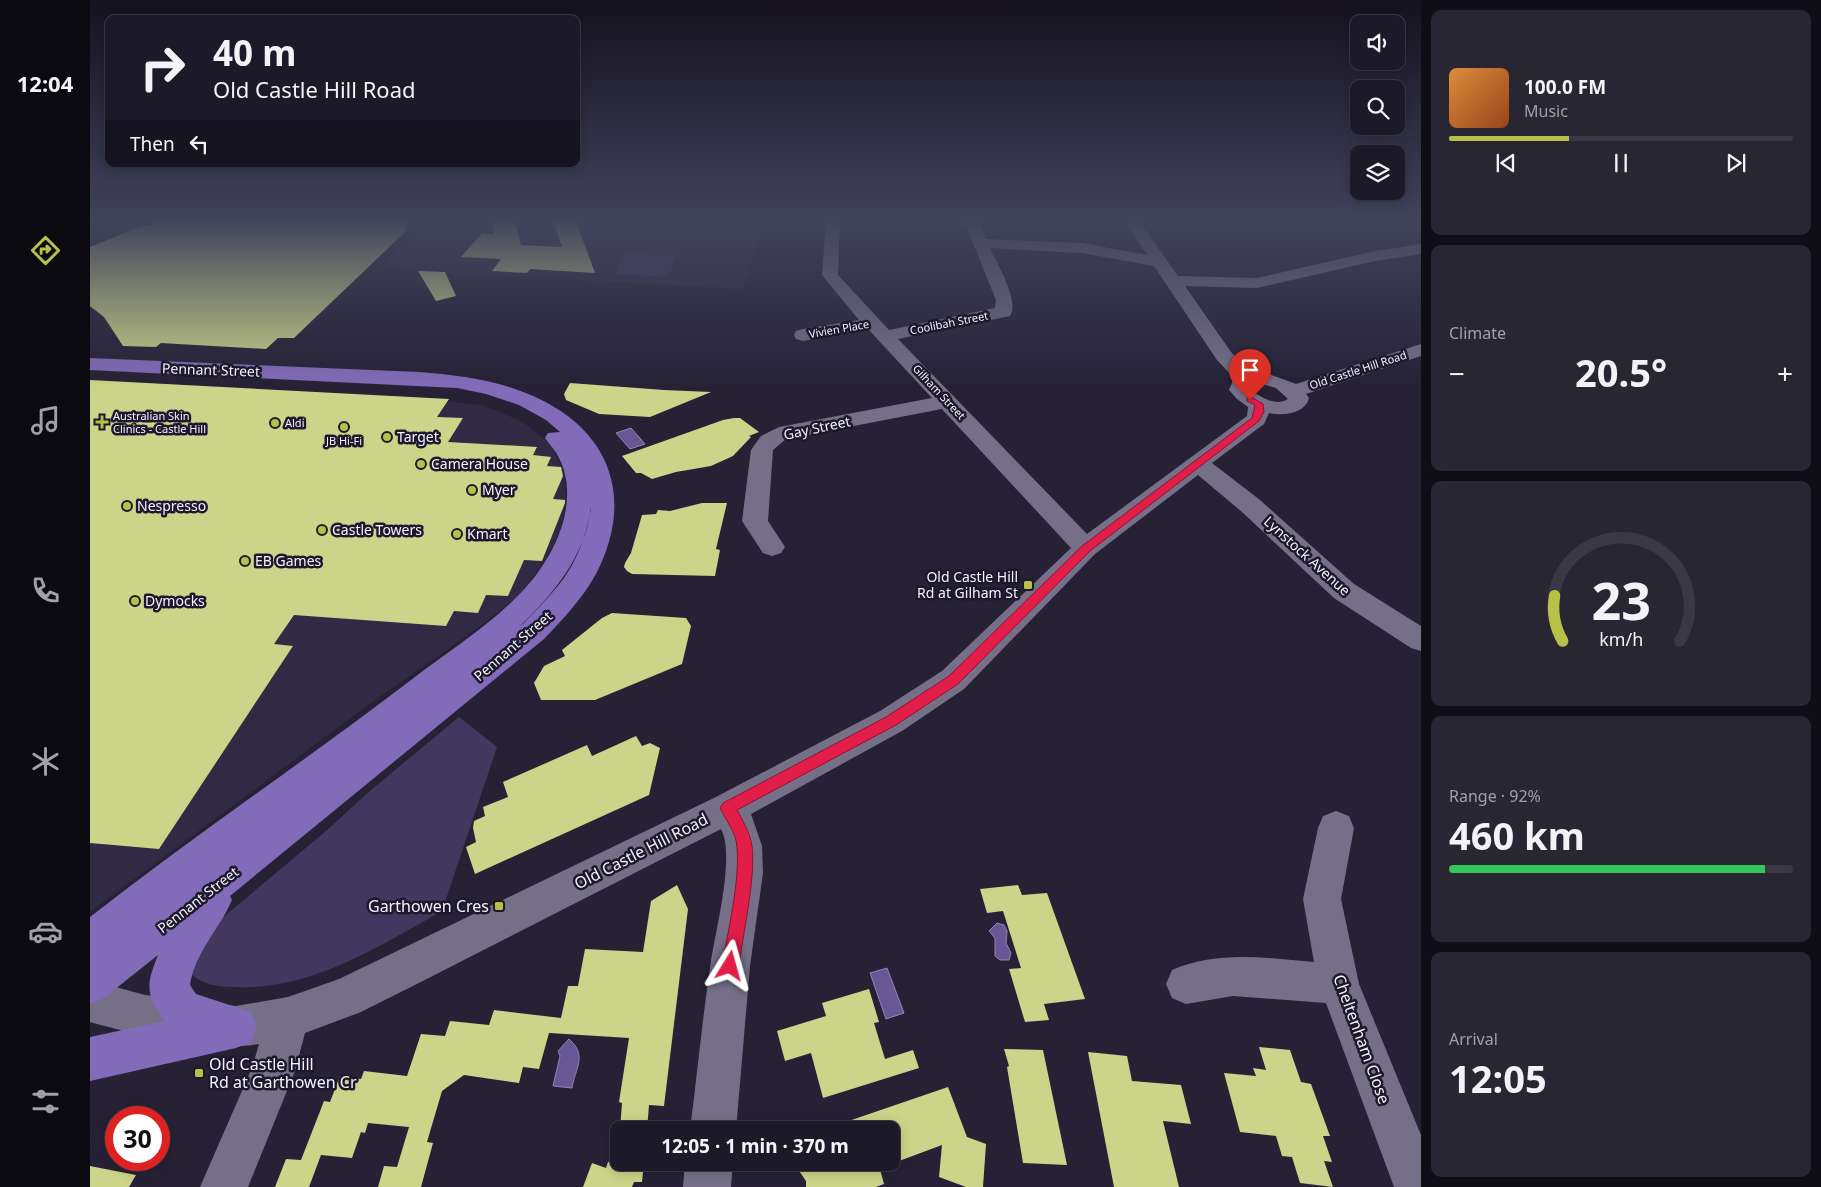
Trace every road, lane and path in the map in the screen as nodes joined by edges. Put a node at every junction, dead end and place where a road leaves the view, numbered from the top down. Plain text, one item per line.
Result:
1 (831, 276) edge
2 (995, 276) edge
3 (1172, 276) edge
4 (1286, 276) edge
5 (1175, 281) junction
6 (881, 330) junction
7 (803, 335) dead end
8 (1421, 350) edge
9 (90, 364) edge
10 (90, 374) edge
11 (1246, 379) junction
12 (1294, 391) junction
13 (948, 401) junction
14 (1259, 404) junction
15 (1198, 464) junction
16 (772, 547) dead end
17 (1086, 548) junction
18 (1421, 640) edge
19 (728, 808) junction
20 (1336, 828) dead end
21 (239, 867) junction
22 (90, 942) edge
23 (90, 984) edge
24 (1186, 984) dead end
25 (1339, 984) junction
26 (90, 1001) edge
27 (288, 1018) junction
28 (236, 1027) junction
29 (90, 1059) edge
30 (714, 1121) edge
31 (708, 1171) edge
32 (224, 1187) edge
33 (707, 1187) edge
34 (1418, 1187) edge

1 - 6 street, Gilham Street
2 - 6 street, Coolibah Street
3 - 5 street
4 - 5 street
5 - 11 street
6 - 7 street, Vivien Place
6 - 13 street, Gilham Street
8 - 12 street, Old Castle Hill Road
9 - 21 main road, Pennant Street
10 - 22 main road, Pennant Street
11 - 12 street
11 - 14 street
12 - 14 street
13 - 16 street, Gay Street
13 - 17 street, Gilham Street
14 - 15 street, Old Castle Hill Road
15 - 17 street, Old Castle Hill Road
15 - 18 street, Lynstock Avenue
17 - 19 street, Old Castle Hill Road
19 - 27 street, Old Castle Hill Road
19 - 30 street
20 - 25 street, Cheltenham Close
21 - 23 main road, Pennant Street
21 - 28 main road
24 - 25 street
25 - 34 street, Cheltenham Close
26 - 28 street, Old Castle Hill Road
27 - 28 street, Old Castle Hill Road
27 - 32 street
28 - 29 main road
31 - 33 street

